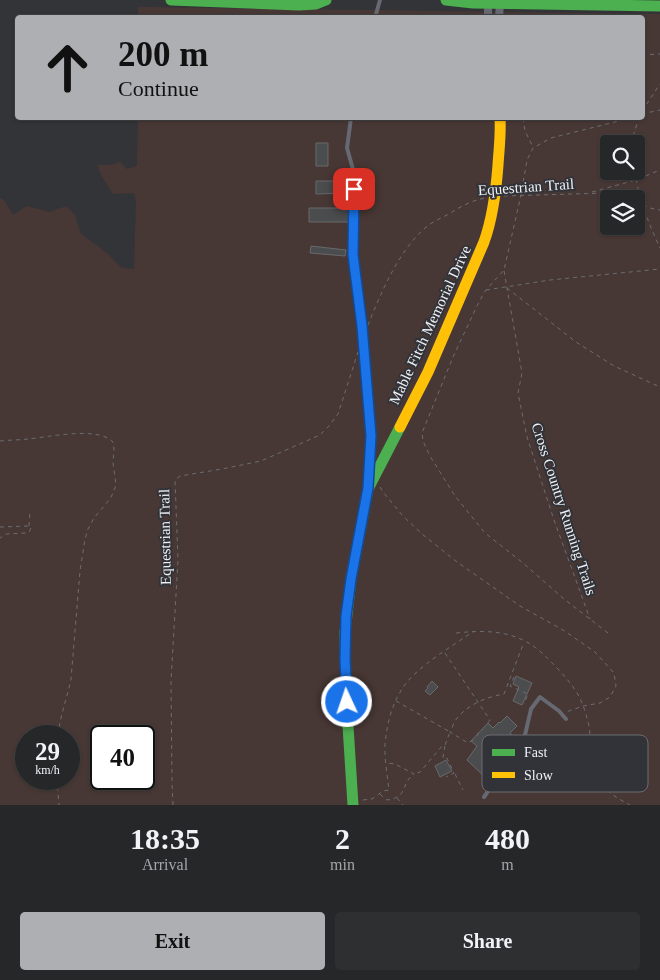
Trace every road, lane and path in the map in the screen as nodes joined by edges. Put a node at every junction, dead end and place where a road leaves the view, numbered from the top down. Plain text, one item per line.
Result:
1 (172, 0) edge
2 (326, 0) edge
3 (380, 0) edge
4 (446, 0) edge
5 (494, 2) edge
6 (660, 6) edge
7 (376, 15) edge
8 (489, 15) edge
9 (498, 15) edge
10 (660, 54) edge
11 (645, 55) edge
12 (660, 84) edge
13 (645, 106) edge
14 (660, 110) edge
15 (645, 113) edge
16 (351, 120) edge
17 (500, 120) edge
18 (523, 120) edge
19 (623, 120) edge
20 (638, 120) edge
21 (634, 135) edge
22 (533, 148) junction
23 (660, 170) edge
24 (645, 176) edge
25 (636, 180) joint
26 (638, 190) edge
27 (589, 193) junction
28 (600, 193) edge
29 (521, 195) junction
30 (495, 197) junction
31 (645, 206) edge
32 (660, 210) edge
33 (645, 211) edge
34 (660, 248) edge
35 (504, 270) junction
36 (660, 270) edge
37 (507, 287) junction
38 (486, 290) junction
39 (363, 338) junction
40 (660, 387) edge
41 (0, 440) edge
42 (375, 476) junction
43 (368, 488) junction
44 (30, 512) dead end
45 (29, 526) junction
46 (0, 527) edge
47 (0, 538) edge
48 (590, 619) junction
49 (475, 631) junction
50 (456, 633) dead end
51 (608, 633) dead end
52 (525, 641) junction
53 (444, 652) junction
54 (514, 676) dead end
55 (510, 686) junction
56 (506, 690) junction
57 (395, 701) junction
58 (478, 702) junction
59 (524, 704) dead end
60 (583, 706) junction
61 (561, 713) junction
62 (566, 719) dead end
63 (487, 724) dead end
64 (60, 725) edge
65 (484, 728) dead end
66 (450, 732) junction
67 (525, 735) edge
68 (589, 735) edge
69 (476, 736) dead end
70 (473, 740) dead end
71 (445, 745) junction
72 (386, 763) junction
73 (454, 773) junction
74 (414, 774) junction
75 (446, 777) dead end
76 (58, 790) edge
77 (463, 790) dead end
78 (488, 792) edge
79 (610, 792) edge
80 (380, 793) junction
81 (484, 797) dead end
82 (397, 798) junction
83 (387, 800) junction
84 (356, 803) edge
85 (59, 805) edge
86 (173, 805) edge
87 (388, 805) edge
88 (404, 805) edge
89 (630, 805) edge

1 - 2 street
3 - 7 lane
4 - 5 street
5 - 6 street
5 - 8 street
5 - 9 street
10 - 11 path
12 - 13 path
14 - 15 path
16 - 39 lane
17 - 30 street, Mable Fitch Memorial Drive
18 - 22 path
19 - 22 path
20 - 21 path
22 - 29 path, Cross Country Running Trails
23 - 24 path
25 - 26 path
25 - 27 path
27 - 28 path, Equestrian Trail
27 - 29 path, Equestrian Trail
29 - 30 path, Equestrian Trail
29 - 35 path, Cross Country Running Trails
30 - 39 path, Equestrian Trail
30 - 42 street, Mable Fitch Memorial Drive
31 - 32 path
33 - 34 path
35 - 37 path, Cross Country Running Trails
35 - 38 path, Cross Country Running Trails
36 - 37 path
37 - 38 path
37 - 40 path
37 - 48 path, Cross Country Running Trails
38 - 48 path, Cross Country Running Trails
39 - 43 lane
39 - 86 path, Equestrian Trail
41 - 64 path
42 - 43 street, Mable Fitch Memorial Drive
42 - 60 path
43 - 84 street, Mable Fitch Memorial Drive
44 - 45 path
45 - 46 path
45 - 47 path
48 - 51 path, Cross Country Running Trails
49 - 50 path
49 - 52 path
49 - 53 path
52 - 56 path
52 - 60 path
53 - 57 path
53 - 58 path
54 - 55 path
55 - 56 path
55 - 59 path
56 - 58 path
57 - 66 path
57 - 72 path
58 - 63 path
58 - 66 path
60 - 61 path
60 - 68 path
61 - 62 lane
61 - 67 lane
65 - 69 path
66 - 70 path
66 - 71 path
71 - 73 path
71 - 74 path
72 - 74 path
72 - 80 path
73 - 75 path
73 - 77 path
74 - 82 path
76 - 85 path
78 - 81 lane
79 - 89 path
80 - 83 path
80 - 84 path
82 - 83 path
82 - 88 path
83 - 87 path

